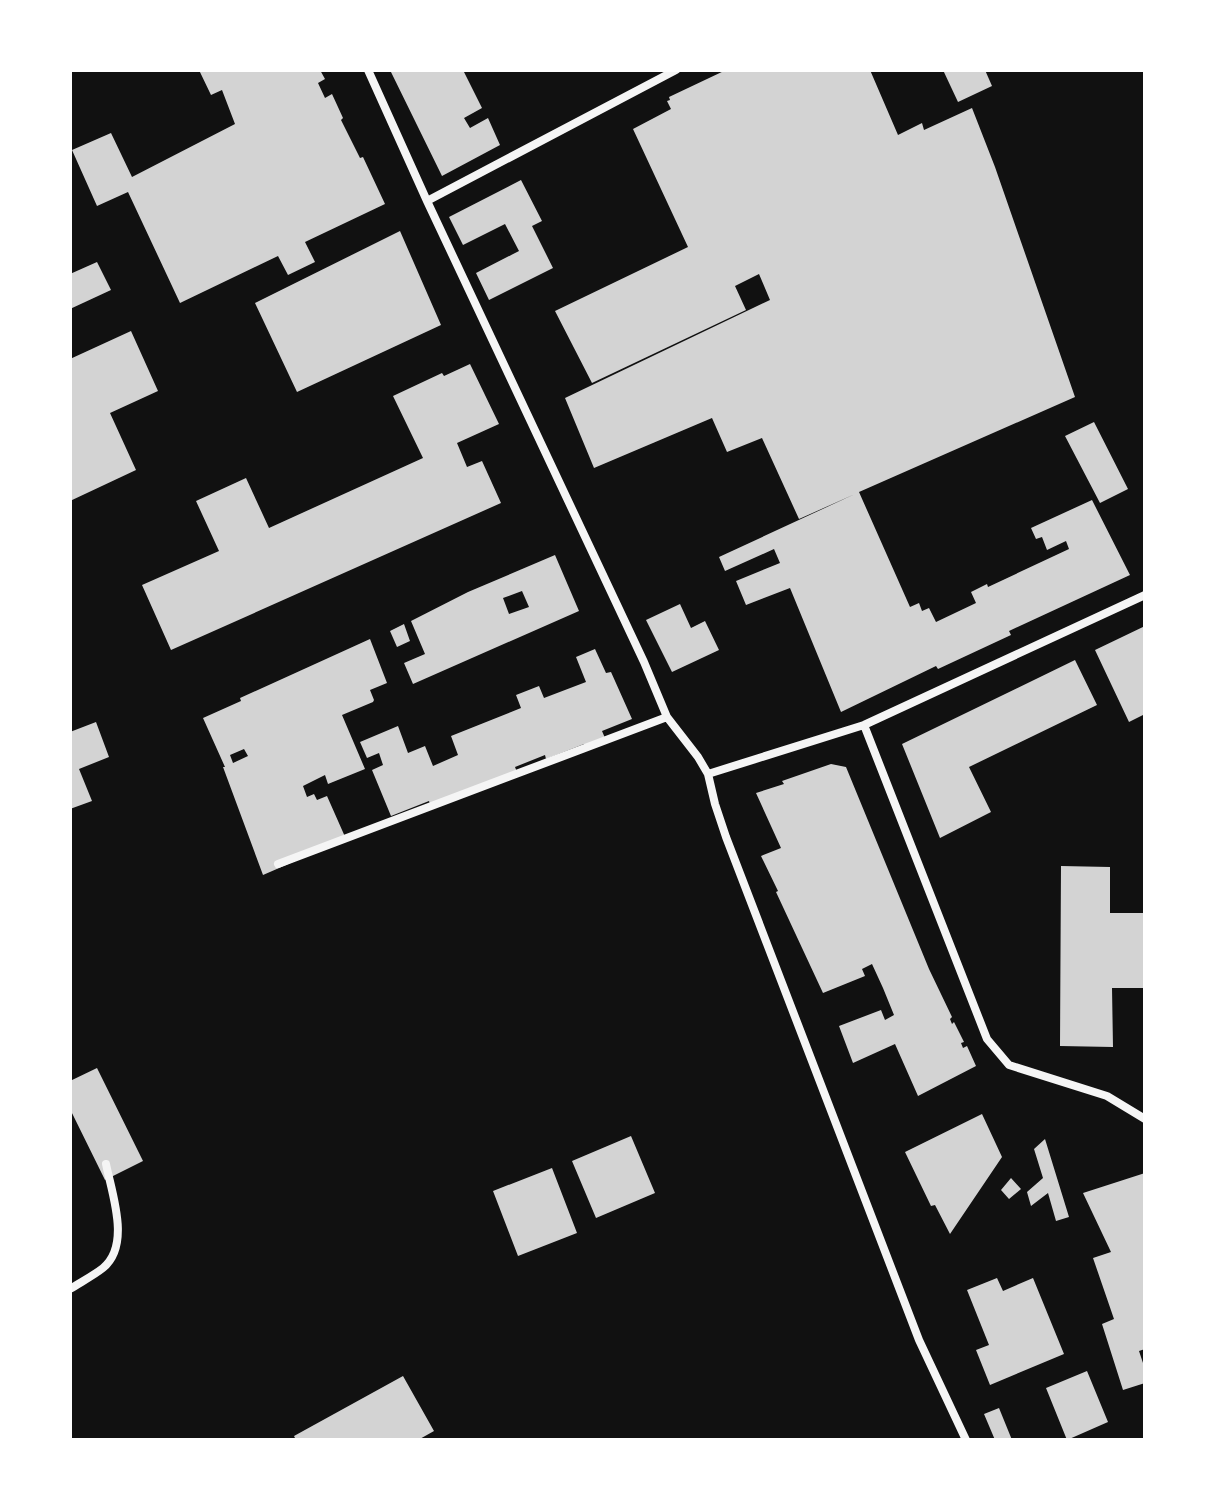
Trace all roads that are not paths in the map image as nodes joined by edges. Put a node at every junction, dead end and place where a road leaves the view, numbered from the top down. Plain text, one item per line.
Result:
1 (368, 70) edge
2 (676, 70) edge
3 (427, 201) junction
4 (1145, 595) edge
5 (667, 717) junction
6 (864, 725) junction
7 (708, 774) junction
8 (278, 864) dead end
9 (1145, 1119) edge
10 (106, 1164) dead end
11 (70, 1289) edge
12 (966, 1440) edge

1 - 3 street
2 - 3 street
3 - 5 street
4 - 6 street
5 - 7 street
5 - 8 street
6 - 7 street
6 - 9 street
7 - 12 street
10 - 11 street

